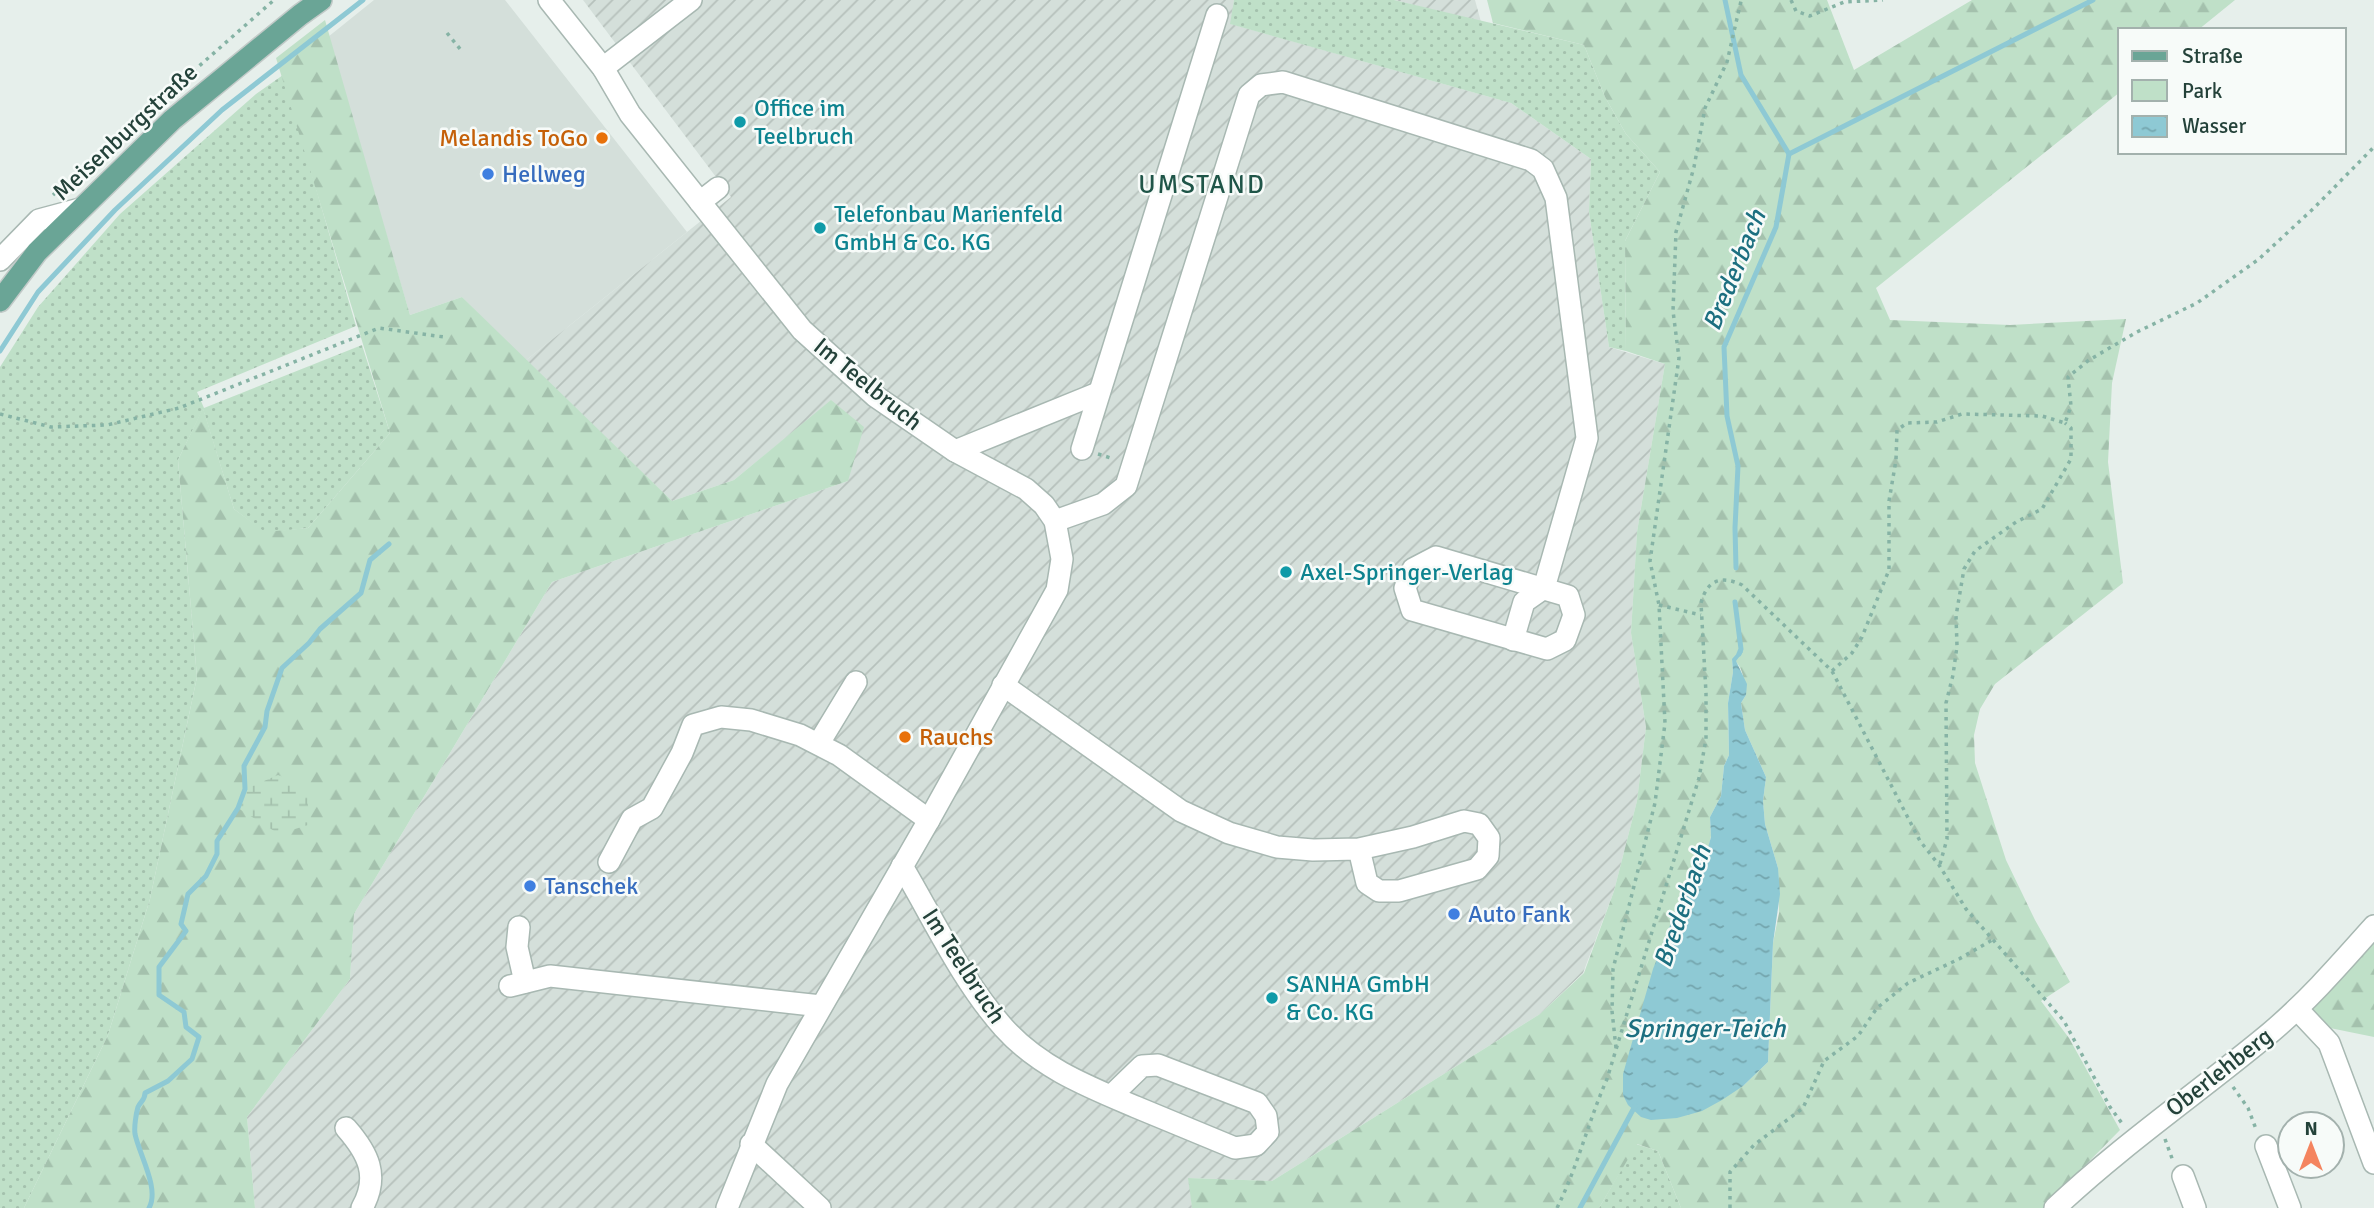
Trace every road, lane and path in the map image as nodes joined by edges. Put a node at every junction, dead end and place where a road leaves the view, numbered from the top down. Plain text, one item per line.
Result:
1 (274, 0) edge
2 (321, 0) edge
3 (549, 0) edge
4 (691, 0) edge
5 (1742, 0) edge
6 (1791, 0) edge
7 (1883, 0) edge
8 (306, 7) edge
9 (1217, 15) dead end
10 (447, 33) dead end
11 (461, 50) dead end
12 (603, 68) junction
13 (2374, 147) edge
14 (718, 188) dead end
15 (700, 202) junction
16 (44, 203) dead end
17 (80, 209) junction
18 (0, 260) edge
19 (0, 301) edge
20 (444, 337) dead end
21 (1098, 393) junction
22 (0, 414) edge
23 (2066, 423) junction
24 (1082, 449) joint
25 (955, 451) junction
26 (1133, 465) junction
27 (1055, 522) junction
28 (1544, 588) junction
29 (1659, 605) junction
30 (1702, 615) junction
31 (1513, 640) junction
32 (1832, 671) junction
33 (856, 682) dead end
34 (1003, 685) junction
35 (819, 743) junction
36 (929, 820) junction
37 (1359, 849) junction
38 (609, 862) dead end
39 (1939, 865) junction
40 (902, 866) junction
41 (2374, 926) edge
42 (519, 927) dead end
43 (1992, 940) junction
44 (821, 1006) junction
45 (2297, 1009) junction
46 (1616, 1050) junction
47 (2221, 1072) junction
48 (1111, 1096) junction
49 (2153, 1123) junction
50 (346, 1128) dead end
51 (2134, 1139) junction
52 (751, 1144) junction
53 (2266, 1146) joint
54 (2374, 1163) edge
55 (2183, 1176) joint
56 (362, 1208) edge
57 (727, 1208) edge
58 (820, 1208) edge
59 (1558, 1208) edge
60 (1730, 1208) edge
61 (2055, 1208) edge
62 (2195, 1208) edge
63 (2290, 1208) edge

1 - 16 path
2 - 8 main road, Meisenburgstraße
3 - 12 street, Im Teelbruch
4 - 12 street
5 - 29 path
6 - 7 path
8 - 17 main road, Meisenburgstraße
9 - 21 street
10 - 11 path
12 - 15 street, Im Teelbruch
13 - 23 path
14 - 15 street
15 - 25 street, Im Teelbruch
17 - 18 street
17 - 19 main road, Meisenburgstraße
20 - 22 path
21 - 24 street
21 - 25 street
23 - 32 path
23 - 39 path
24 - 26 path
25 - 27 street, Im Teelbruch
26 - 27 street
26 - 28 street
27 - 34 street, Im Teelbruch
28 - 31 street
28 - 31 street
28 - 31 street
29 - 30 path
29 - 46 path
30 - 32 path
30 - 46 path
32 - 39 path
33 - 35 street
34 - 36 street, Im Teelbruch
34 - 37 street
35 - 36 street
35 - 38 street
36 - 40 street, Im Teelbruch
37 - 37 street
39 - 43 path
40 - 44 street, Im Teelbruch
40 - 48 street, Im Teelbruch
41 - 45 street, Oberlehberg
42 - 44 street
43 - 51 path
43 - 60 path
44 - 52 street, Im Teelbruch
45 - 47 street, Oberlehberg
45 - 54 street
46 - 59 path
47 - 49 street, Oberlehberg
47 - 53 path
48 - 48 street, Im Teelbruch
49 - 51 street, Oberlehberg
49 - 55 path
50 - 56 street
51 - 61 street, Oberlehberg
52 - 57 street, Im Teelbruch
52 - 58 street
53 - 63 street
55 - 62 street

